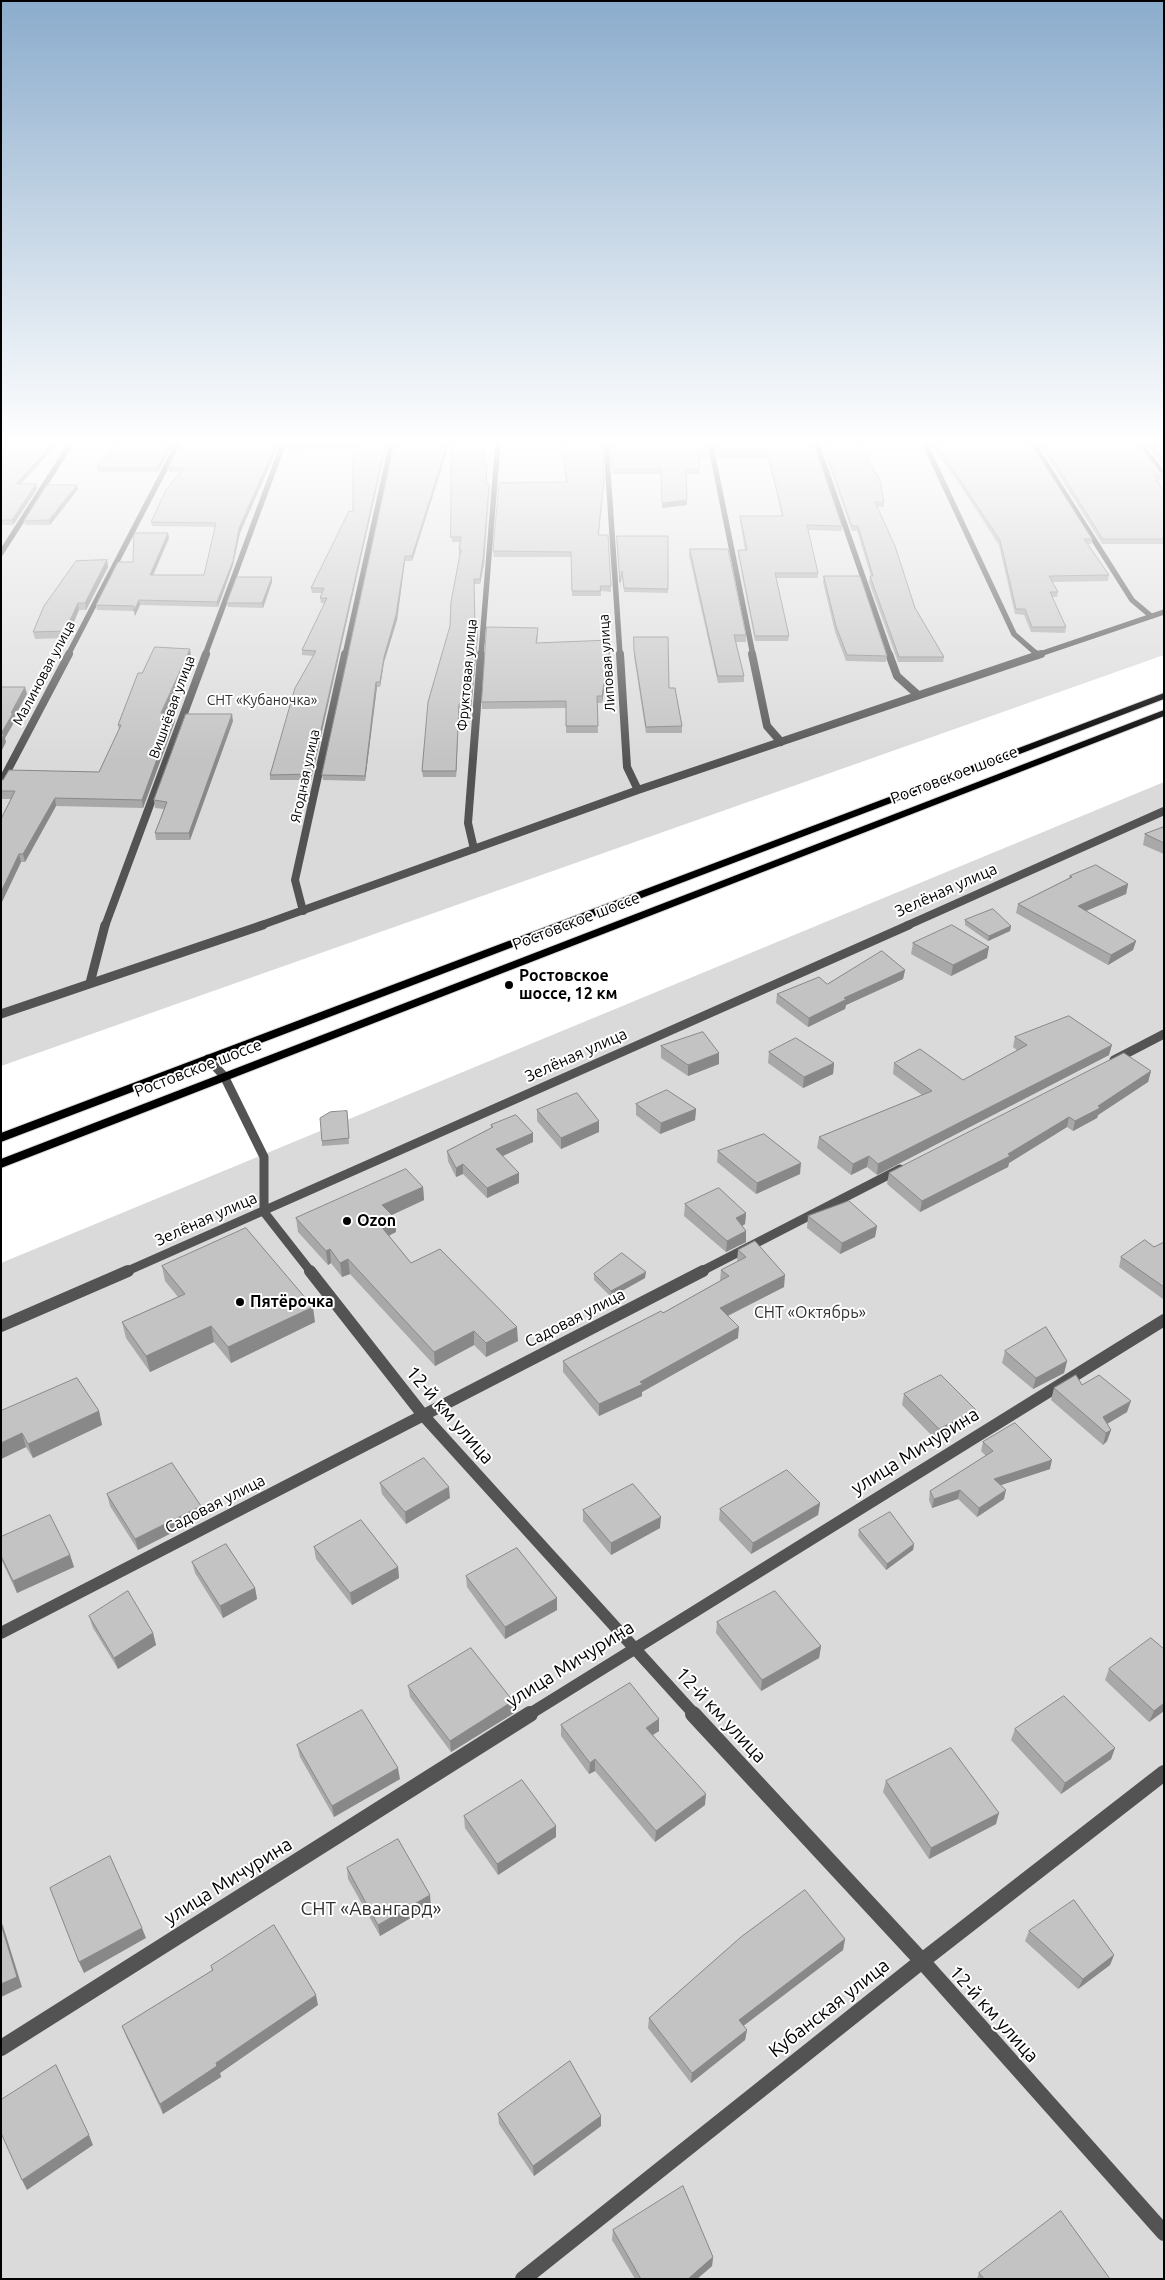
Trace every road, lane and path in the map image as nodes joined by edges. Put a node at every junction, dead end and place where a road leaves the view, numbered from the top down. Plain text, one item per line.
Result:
1 (123, 548) edge
2 (245, 548) edge
3 (368, 548) edge
4 (490, 548) edge
5 (613, 548) edge
6 (731, 548) edge
7 (853, 548) edge
8 (974, 548) edge
9 (1099, 548) edge
10 (1164, 612) edge
11 (1152, 616) junction
12 (1038, 654) junction
13 (918, 695) junction
14 (1164, 696) edge
15 (1164, 713) edge
16 (782, 742) junction
17 (1, 783) edge
18 (638, 790) junction
19 (1164, 811) edge
20 (474, 849) junction
21 (303, 911) junction
22 (90, 983) junction
23 (1, 1014) edge
24 (1164, 1034) edge
25 (208, 1059) junction
26 (1102, 1065) edge
27 (224, 1076) junction
28 (1, 1138) edge
29 (1, 1164) edge
30 (908, 1165) edge
31 (264, 1212) junction
32 (1164, 1320) edge
33 (1, 1326) edge
34 (423, 1415) junction
35 (1, 1633) edge
36 (633, 1648) junction
37 (1164, 1773) edge
38 (922, 1961) junction
39 (1, 2048) edge
40 (1164, 2233) edge
41 (523, 2279) edge

1 - 17 street, Малиновая улица
2 - 22 street, Вишнёвая улица
3 - 21 street, Ягодная улица
4 - 20 street, Фруктовая улица
5 - 18 street, Липовая улица
6 - 16 street
7 - 13 street
8 - 12 street
9 - 11 street
10 - 11 street
11 - 12 street
12 - 13 street
13 - 16 street
14 - 25 highway, Ростовское шоссе
15 - 27 highway, Ростовское шоссе
16 - 18 street
18 - 20 street
19 - 31 street, Зелёная улица
20 - 21 street
21 - 22 street
22 - 23 street
24 - 26 street
25 - 27 street
25 - 28 highway, Ростовское шоссе
27 - 29 highway, Ростовское шоссе
27 - 31 street
30 - 34 street, Садовая улица
31 - 33 street, Зелёная улица
31 - 34 street, 12-й км улица
32 - 36 street, улица Мичурина
34 - 35 street, Садовая улица
34 - 36 street, 12-й км улица
36 - 38 street, 12-й км улица
36 - 39 street, улица Мичурина
37 - 38 street, Кубанская улица
38 - 40 street, 12-й км улица
38 - 41 street, Кубанская улица

